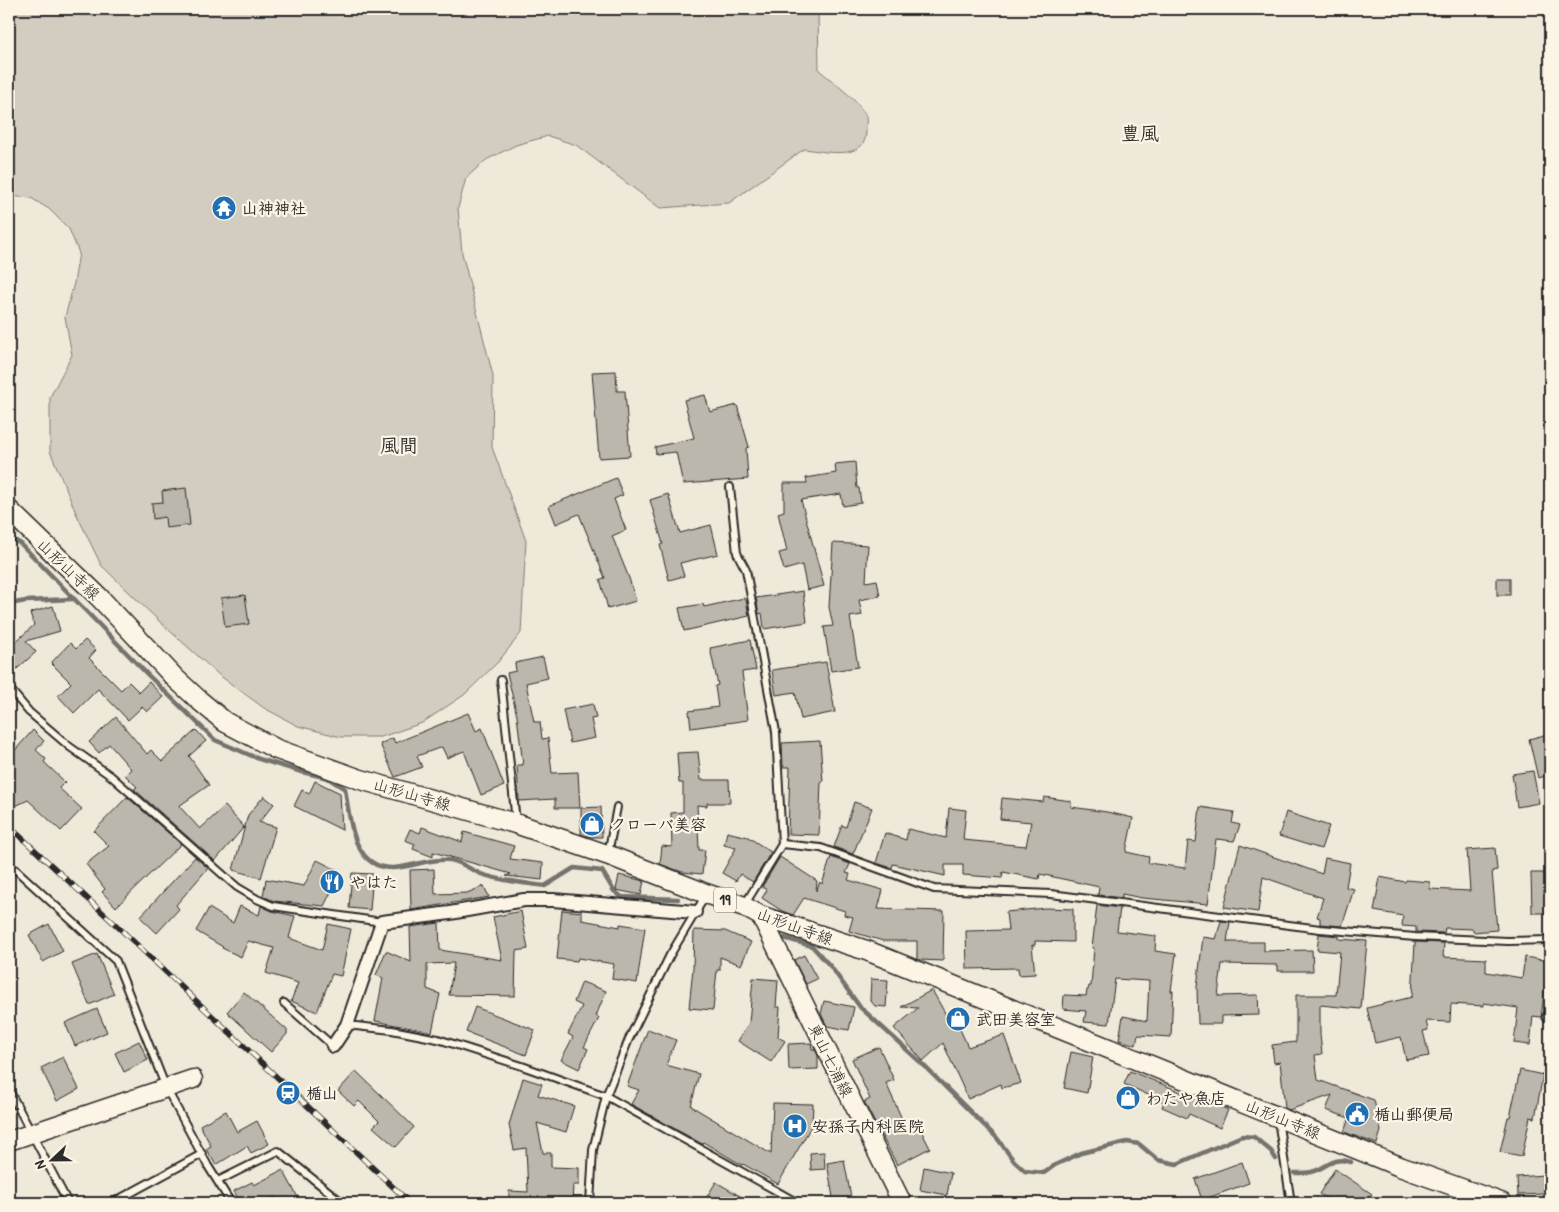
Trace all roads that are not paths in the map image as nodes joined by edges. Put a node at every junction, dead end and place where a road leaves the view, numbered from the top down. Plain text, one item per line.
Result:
1 (730, 487) dead end
2 (9, 510) edge
3 (501, 680) dead end
4 (9, 688) edge
5 (617, 807) dead end
6 (516, 824) junction
7 (782, 844) junction
8 (608, 855) junction
9 (9, 872) edge
10 (707, 894) junction
11 (743, 906) junction
12 (695, 912) junction
13 (761, 916) junction
14 (382, 922) junction
15 (1550, 940) edge
16 (284, 1004) dead end
17 (347, 1025) junction
18 (333, 1046) joint
19 (193, 1079) dead end
20 (166, 1088) junction
21 (9, 1090) edge
22 (606, 1096) junction
23 (1278, 1116) junction
24 (32, 1133) junction
25 (9, 1140) edge
26 (202, 1154) junction
27 (218, 1181) junction
28 (68, 1203) edge
29 (112, 1203) edge
30 (231, 1203) edge
31 (343, 1203) edge
32 (590, 1203) edge
33 (798, 1203) edge
34 (902, 1203) edge
35 (1291, 1203) edge
36 (1502, 1203) edge

1 - 7 lane
2 - 6 main road, 山形山寺線 / 19
3 - 6 lane
4 - 14 lane
5 - 8 lane
6 - 8 main road, 山形山寺線 / 19
7 - 11 lane
7 - 15 lane
8 - 10 main road, 山形山寺線 / 19
9 - 20 lane
10 - 11 main road, 山形山寺線 / 19
10 - 12 lane
11 - 13 main road, 山形山寺線 / 19
12 - 14 street
12 - 22 lane
13 - 23 main road, 山形山寺線 / 19
13 - 34 main road, 東山七浦線
14 - 17 street
16 - 18 lane
17 - 18 street
17 - 22 lane
19 - 20 main road
20 - 24 main road
20 - 26 lane
21 - 24 lane
22 - 32 lane
22 - 33 lane
23 - 35 lane
23 - 36 main road, 山形山寺線 / 19
24 - 25 main road
24 - 28 lane
26 - 27 lane
26 - 29 lane
27 - 30 lane
27 - 31 lane

